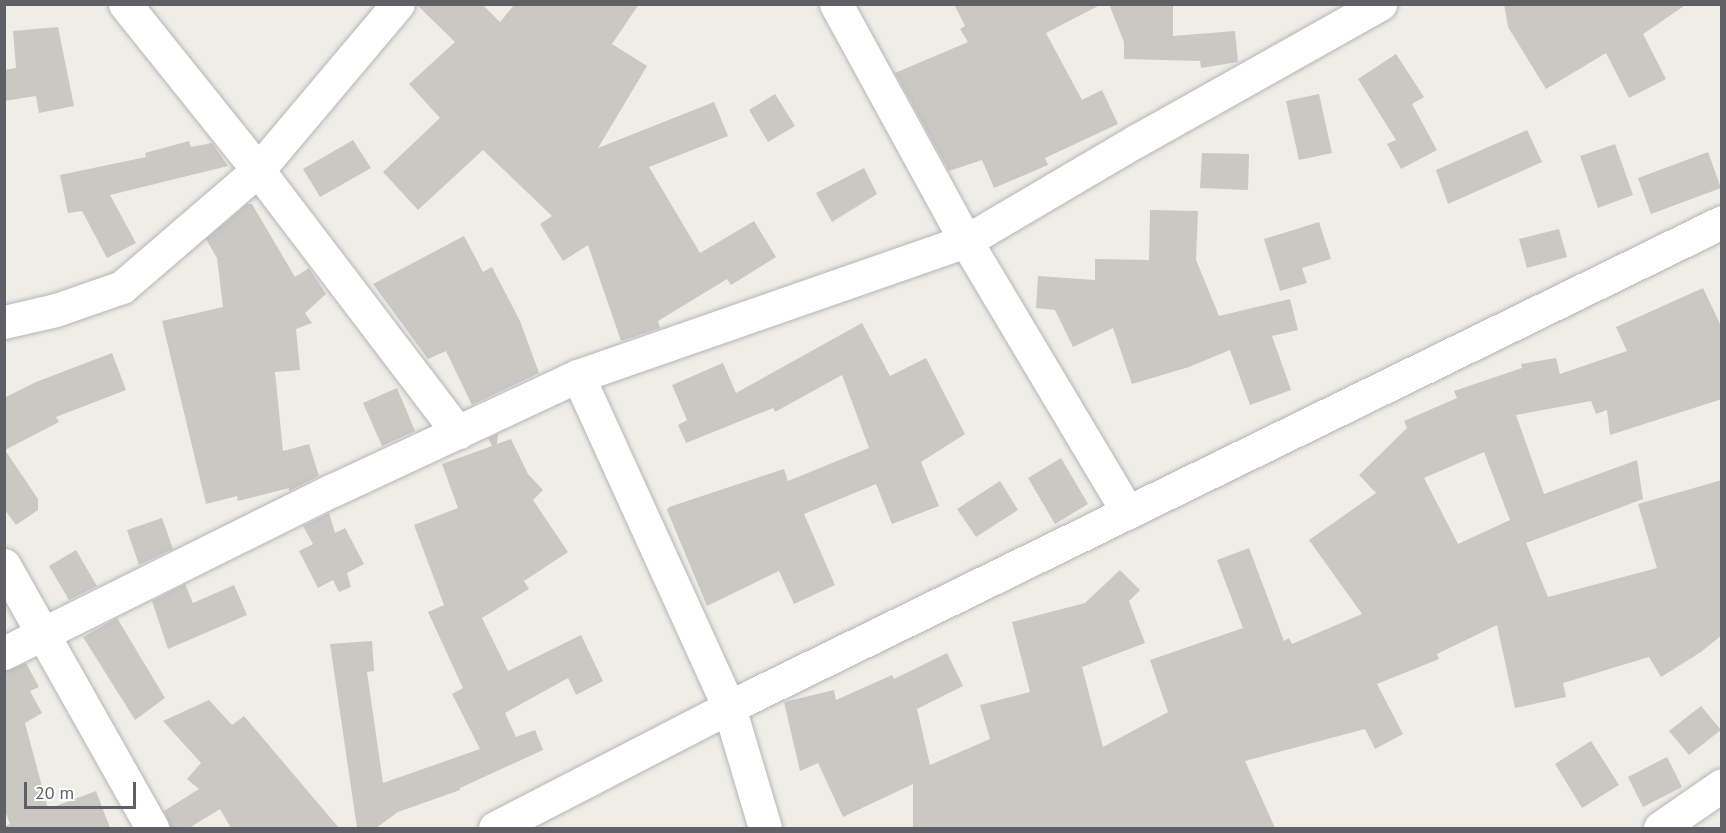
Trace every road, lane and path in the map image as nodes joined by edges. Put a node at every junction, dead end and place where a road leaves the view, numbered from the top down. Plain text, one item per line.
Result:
1 (125, 4) edge
2 (398, 4) edge
3 (836, 4) edge
4 (1380, 4) edge
5 (258, 170) junction
6 (1722, 222) edge
7 (966, 241) junction
8 (4, 322) edge
9 (578, 376) junction
10 (458, 433) junction
11 (1127, 511) junction
12 (4, 565) edge
13 (42, 634) junction
14 (4, 653) edge
15 (729, 707) junction
16 (1722, 785) edge
17 (152, 828) edge
18 (495, 828) edge
19 (765, 828) edge
20 (1660, 828) edge

1 - 5 street
2 - 5 street
3 - 7 street
4 - 7 street
5 - 8 street
5 - 10 street
6 - 11 street
7 - 9 street
7 - 11 street
9 - 10 street
9 - 15 street
10 - 13 street
11 - 15 street
12 - 13 street
13 - 14 street
13 - 17 street
15 - 18 street
15 - 19 street
16 - 20 street

